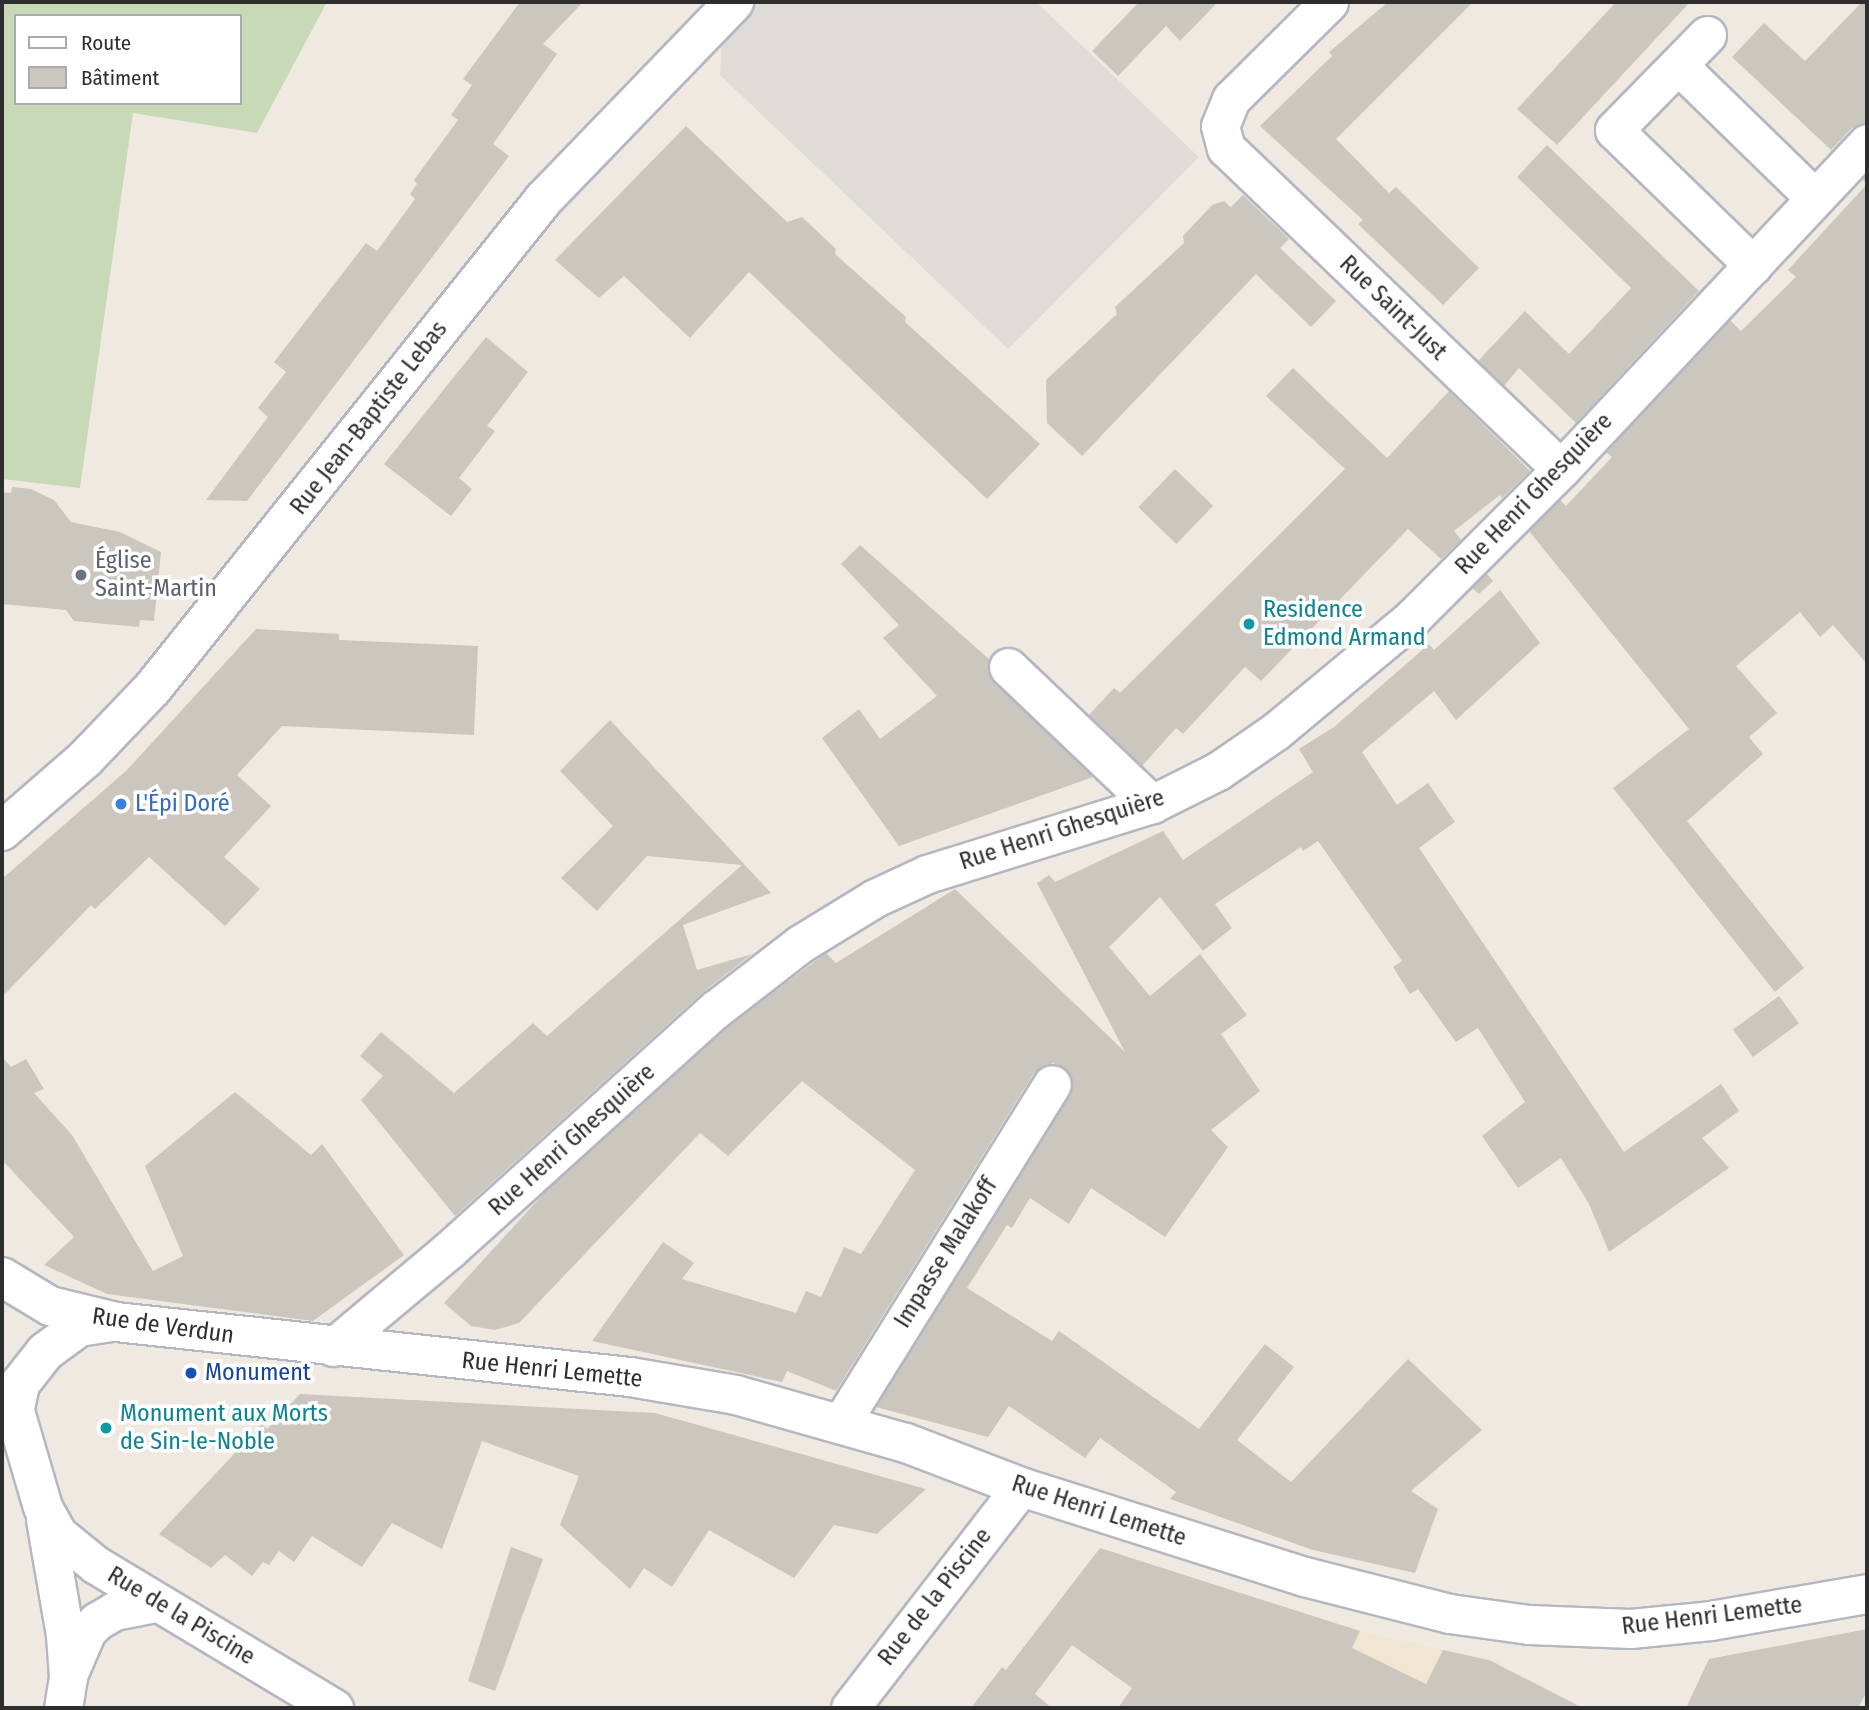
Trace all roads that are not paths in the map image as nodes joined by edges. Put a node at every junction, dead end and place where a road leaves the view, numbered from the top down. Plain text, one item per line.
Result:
1 (734, 2) edge
2 (1329, 2) edge
3 (1707, 35) dead end
4 (1678, 65) junction
5 (1867, 143) edge
6 (1815, 198) junction
7 (1753, 265) junction
8 (1560, 469) junction
9 (1008, 667) dead end
10 (1152, 804) junction
11 (2, 831) edge
12 (1052, 1084) dead end
13 (2, 1277) edge
14 (116, 1322) junction
15 (333, 1347) junction
16 (2, 1368) edge
17 (15, 1413) junction
18 (841, 1423) junction
19 (1021, 1487) junction
20 (43, 1507) junction
21 (1867, 1594) edge
22 (156, 1603) junction
23 (65, 1693) edge
24 (334, 1708) edge
25 (850, 1708) edge

1 - 11 street, Rue Jean-Baptiste Lebas
2 - 8 street, Rue Saint-Just
3 - 4 street
4 - 6 street
4 - 7 street
5 - 6 street, Rue Henri Ghesquière
6 - 7 street, Rue Henri Ghesquière
7 - 8 street, Rue Henri Ghesquière
8 - 10 street, Rue Henri Ghesquière
9 - 10 street
10 - 15 street, Rue Henri Ghesquière
12 - 18 street, Impasse Malakoff
13 - 14 street, Rue de Verdun
14 - 15 street, Rue de Verdun
14 - 17 street
15 - 18 street, Rue Henri Lemette
16 - 17 street
17 - 20 street
18 - 19 street, Rue Henri Lemette
19 - 21 street, Rue Henri Lemette
19 - 25 street, Rue de la Piscine
20 - 22 street, Rue de la Piscine
20 - 23 street
22 - 23 street
22 - 24 street, Rue de la Piscine

